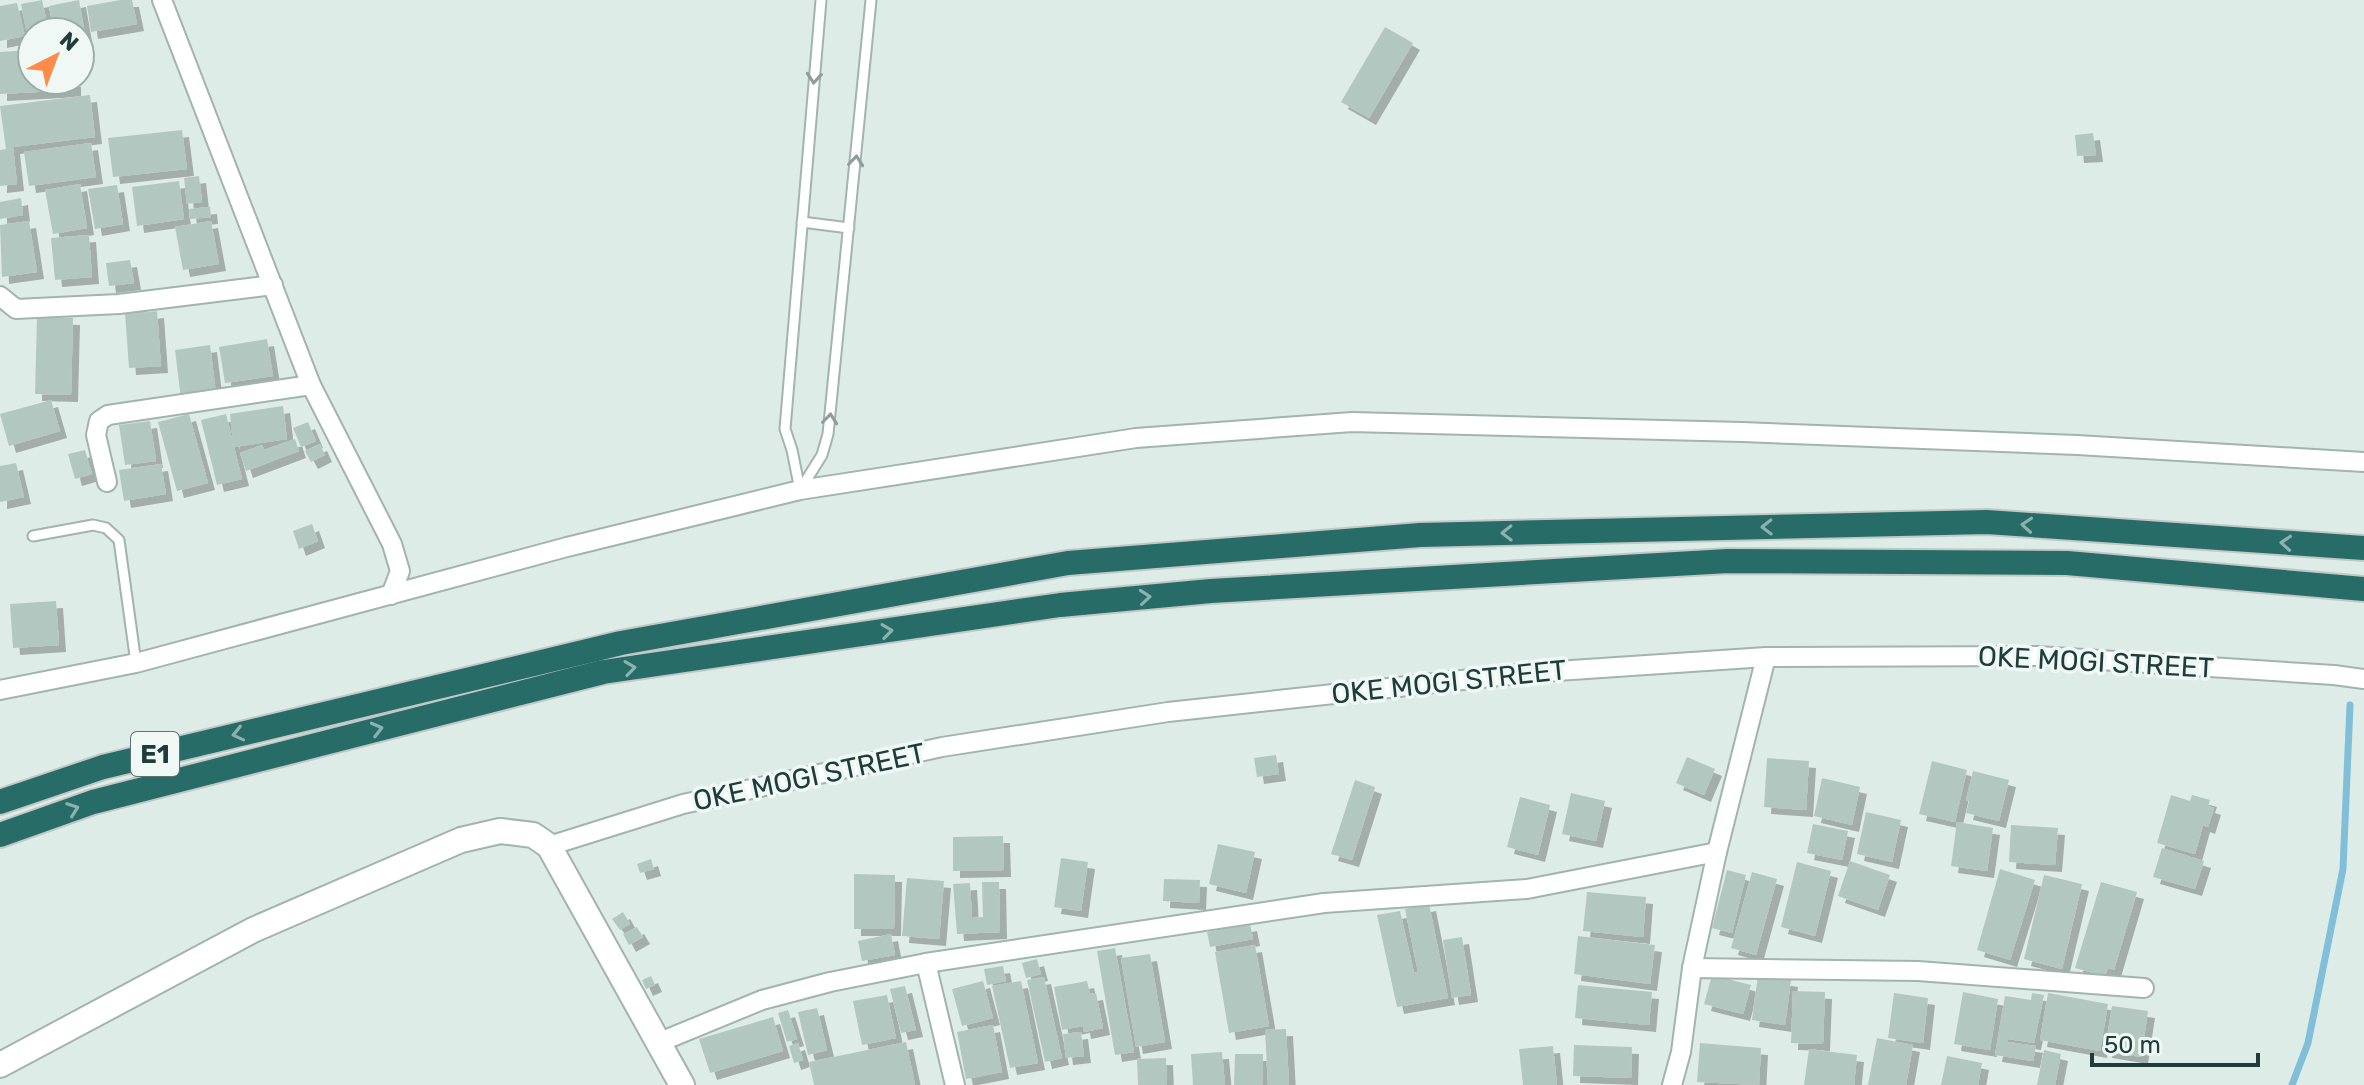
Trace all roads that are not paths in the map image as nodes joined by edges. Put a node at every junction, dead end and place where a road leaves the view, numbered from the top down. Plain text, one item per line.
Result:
1 (162, 0) edge
2 (821, 0) edge
3 (871, 0) edge
4 (802, 222) junction
5 (849, 228) junction
6 (273, 285) junction
7 (0, 296) edge
8 (311, 385) junction
9 (2364, 462) edge
10 (107, 482) dead end
11 (800, 490) junction
12 (33, 536) dead end
13 (2364, 548) edge
14 (2364, 589) edge
15 (391, 595) junction
16 (1766, 657) junction
17 (136, 663) junction
18 (2364, 679) edge
19 (0, 690) edge
20 (0, 802) edge
21 (0, 835) edge
22 (549, 846) junction
23 (1717, 852) junction
24 (926, 963) junction
25 (1692, 968) junction
26 (2144, 988) dead end
27 (660, 1042) junction
28 (0, 1065) edge
29 (682, 1085) edge
30 (955, 1085) edge
31 (1672, 1085) edge

1 - 6 street
2 -> 4 lane
5 -> 3 lane
4 - 5 lane
4 - 11 lane
11 -> 5 lane
6 - 7 street
6 - 8 street
8 - 10 street
8 - 15 street
9 - 11 street
11 - 15 street
12 - 17 lane
13 -> 20 highway, E1
21 -> 14 highway, E1
15 - 17 street
16 - 18 street, OKE MOGI STREET
16 - 22 street, OKE MOGI STREET
16 - 23 street
17 - 19 street
22 - 27 street
22 - 28 street
23 - 24 street
23 - 25 street
24 - 27 street
24 - 30 street
25 - 26 street
25 - 31 street
27 - 29 street

